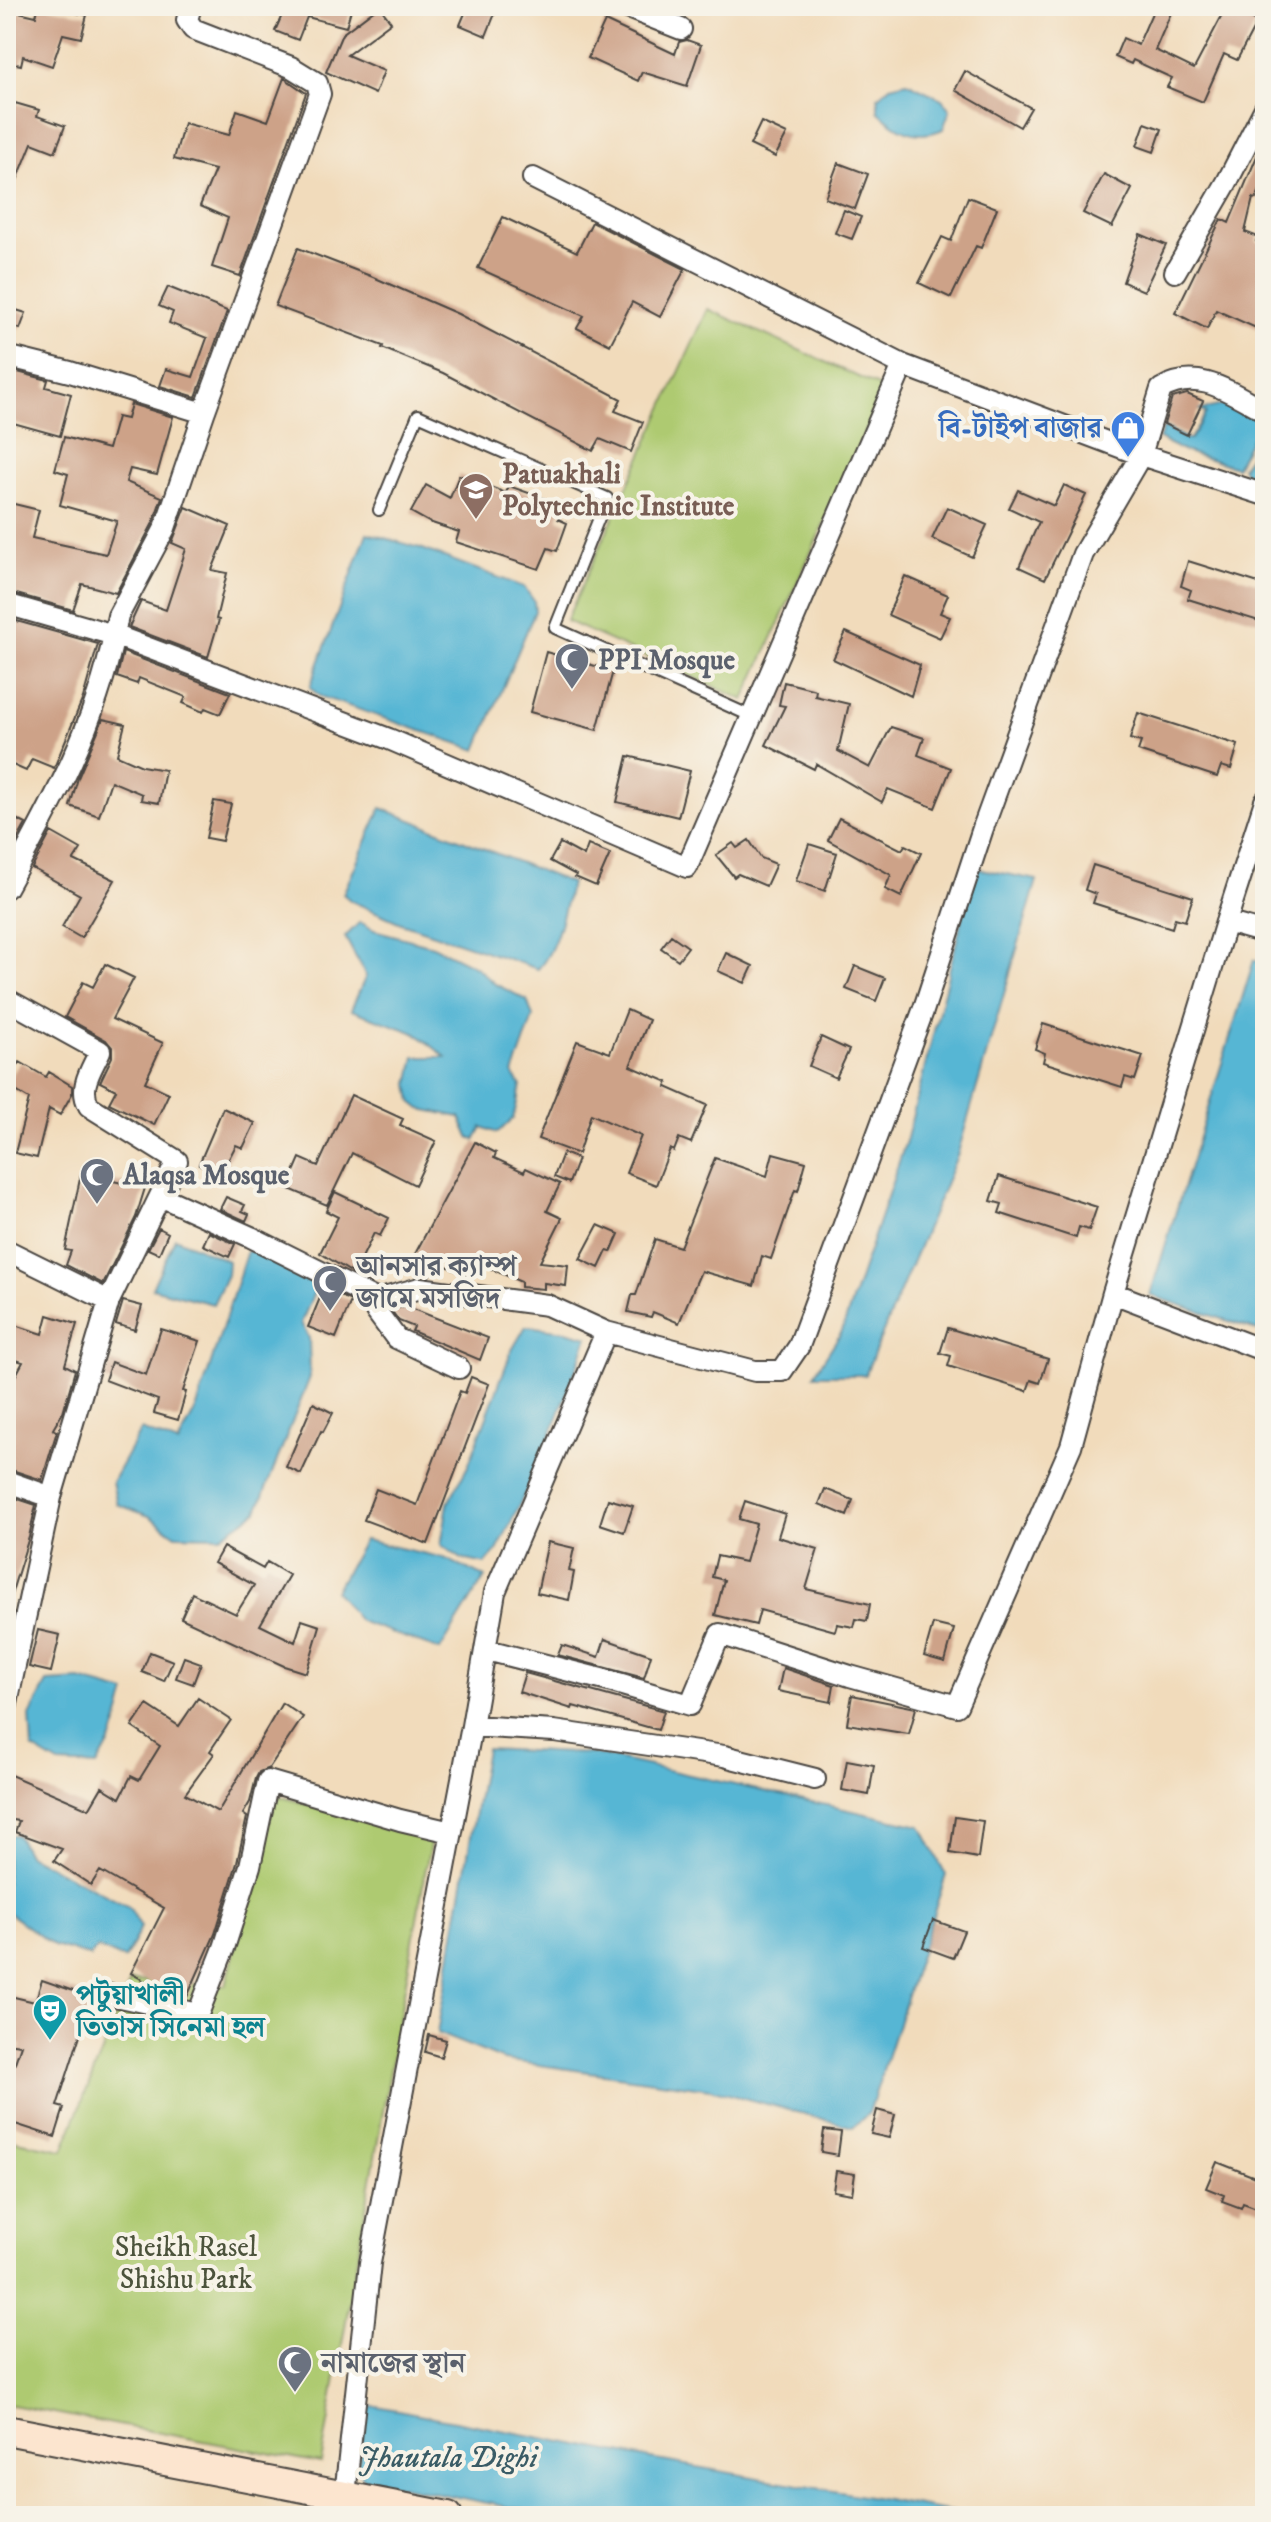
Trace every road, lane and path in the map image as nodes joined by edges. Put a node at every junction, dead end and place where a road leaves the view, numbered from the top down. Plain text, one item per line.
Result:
1 (191, 6) edge
2 (623, 6) edge
3 (1254, 6) edge
4 (1265, 11) edge
5 (681, 29) dead end
6 (1265, 108) edge
7 (533, 178) dead end
8 (1175, 272) dead end
9 (6, 356) edge
10 (903, 365) junction
11 (1265, 411) edge
12 (204, 413) junction
13 (1141, 455) junction
14 (1265, 495) edge
15 (379, 510) dead end
16 (6, 604) edge
17 (114, 635) junction
18 (753, 717) junction
19 (1265, 801) edge
20 (6, 888) edge
21 (1226, 922) junction
22 (1265, 933) edge
23 (6, 999) edge
24 (160, 1196) junction
25 (6, 1250) edge
26 (1113, 1293) junction
27 (377, 1300) junction
28 (109, 1301) junction
29 (606, 1332) junction
30 (1265, 1351) edge
31 (459, 1368) dead end
32 (6, 1481) edge
33 (51, 1497) junction
34 (487, 1650) junction
35 (10, 1661) edge
36 (6, 1708) edge
37 (472, 1726) junction
38 (815, 1779) dead end
39 (451, 1832) junction
40 (101, 1993) dead end
41 (6, 2430) edge
42 (345, 2495) junction
43 (448, 2516) edge

1 - 12 street
2 - 5 street
3 - 4 street
6 - 8 street
7 - 10 street
9 - 12 street
10 - 13 street
10 - 18 street
11 - 13 street
12 - 17 street
13 - 14 street
13 - 29 street
15 - 18 lane
16 - 17 street
17 - 18 street
17 - 20 street
19 - 21 street
21 - 22 street
21 - 26 street
23 - 24 street
24 - 27 street
24 - 28 street
25 - 28 street
26 - 30 street
26 - 34 street
27 - 29 street
27 - 31 street
28 - 33 street
29 - 34 street
32 - 33 street
33 - 35 street
34 - 37 street
35 - 36 street
37 - 38 street
37 - 39 street
39 - 40 street
39 - 42 street
41 - 42 main road
42 - 43 main road

